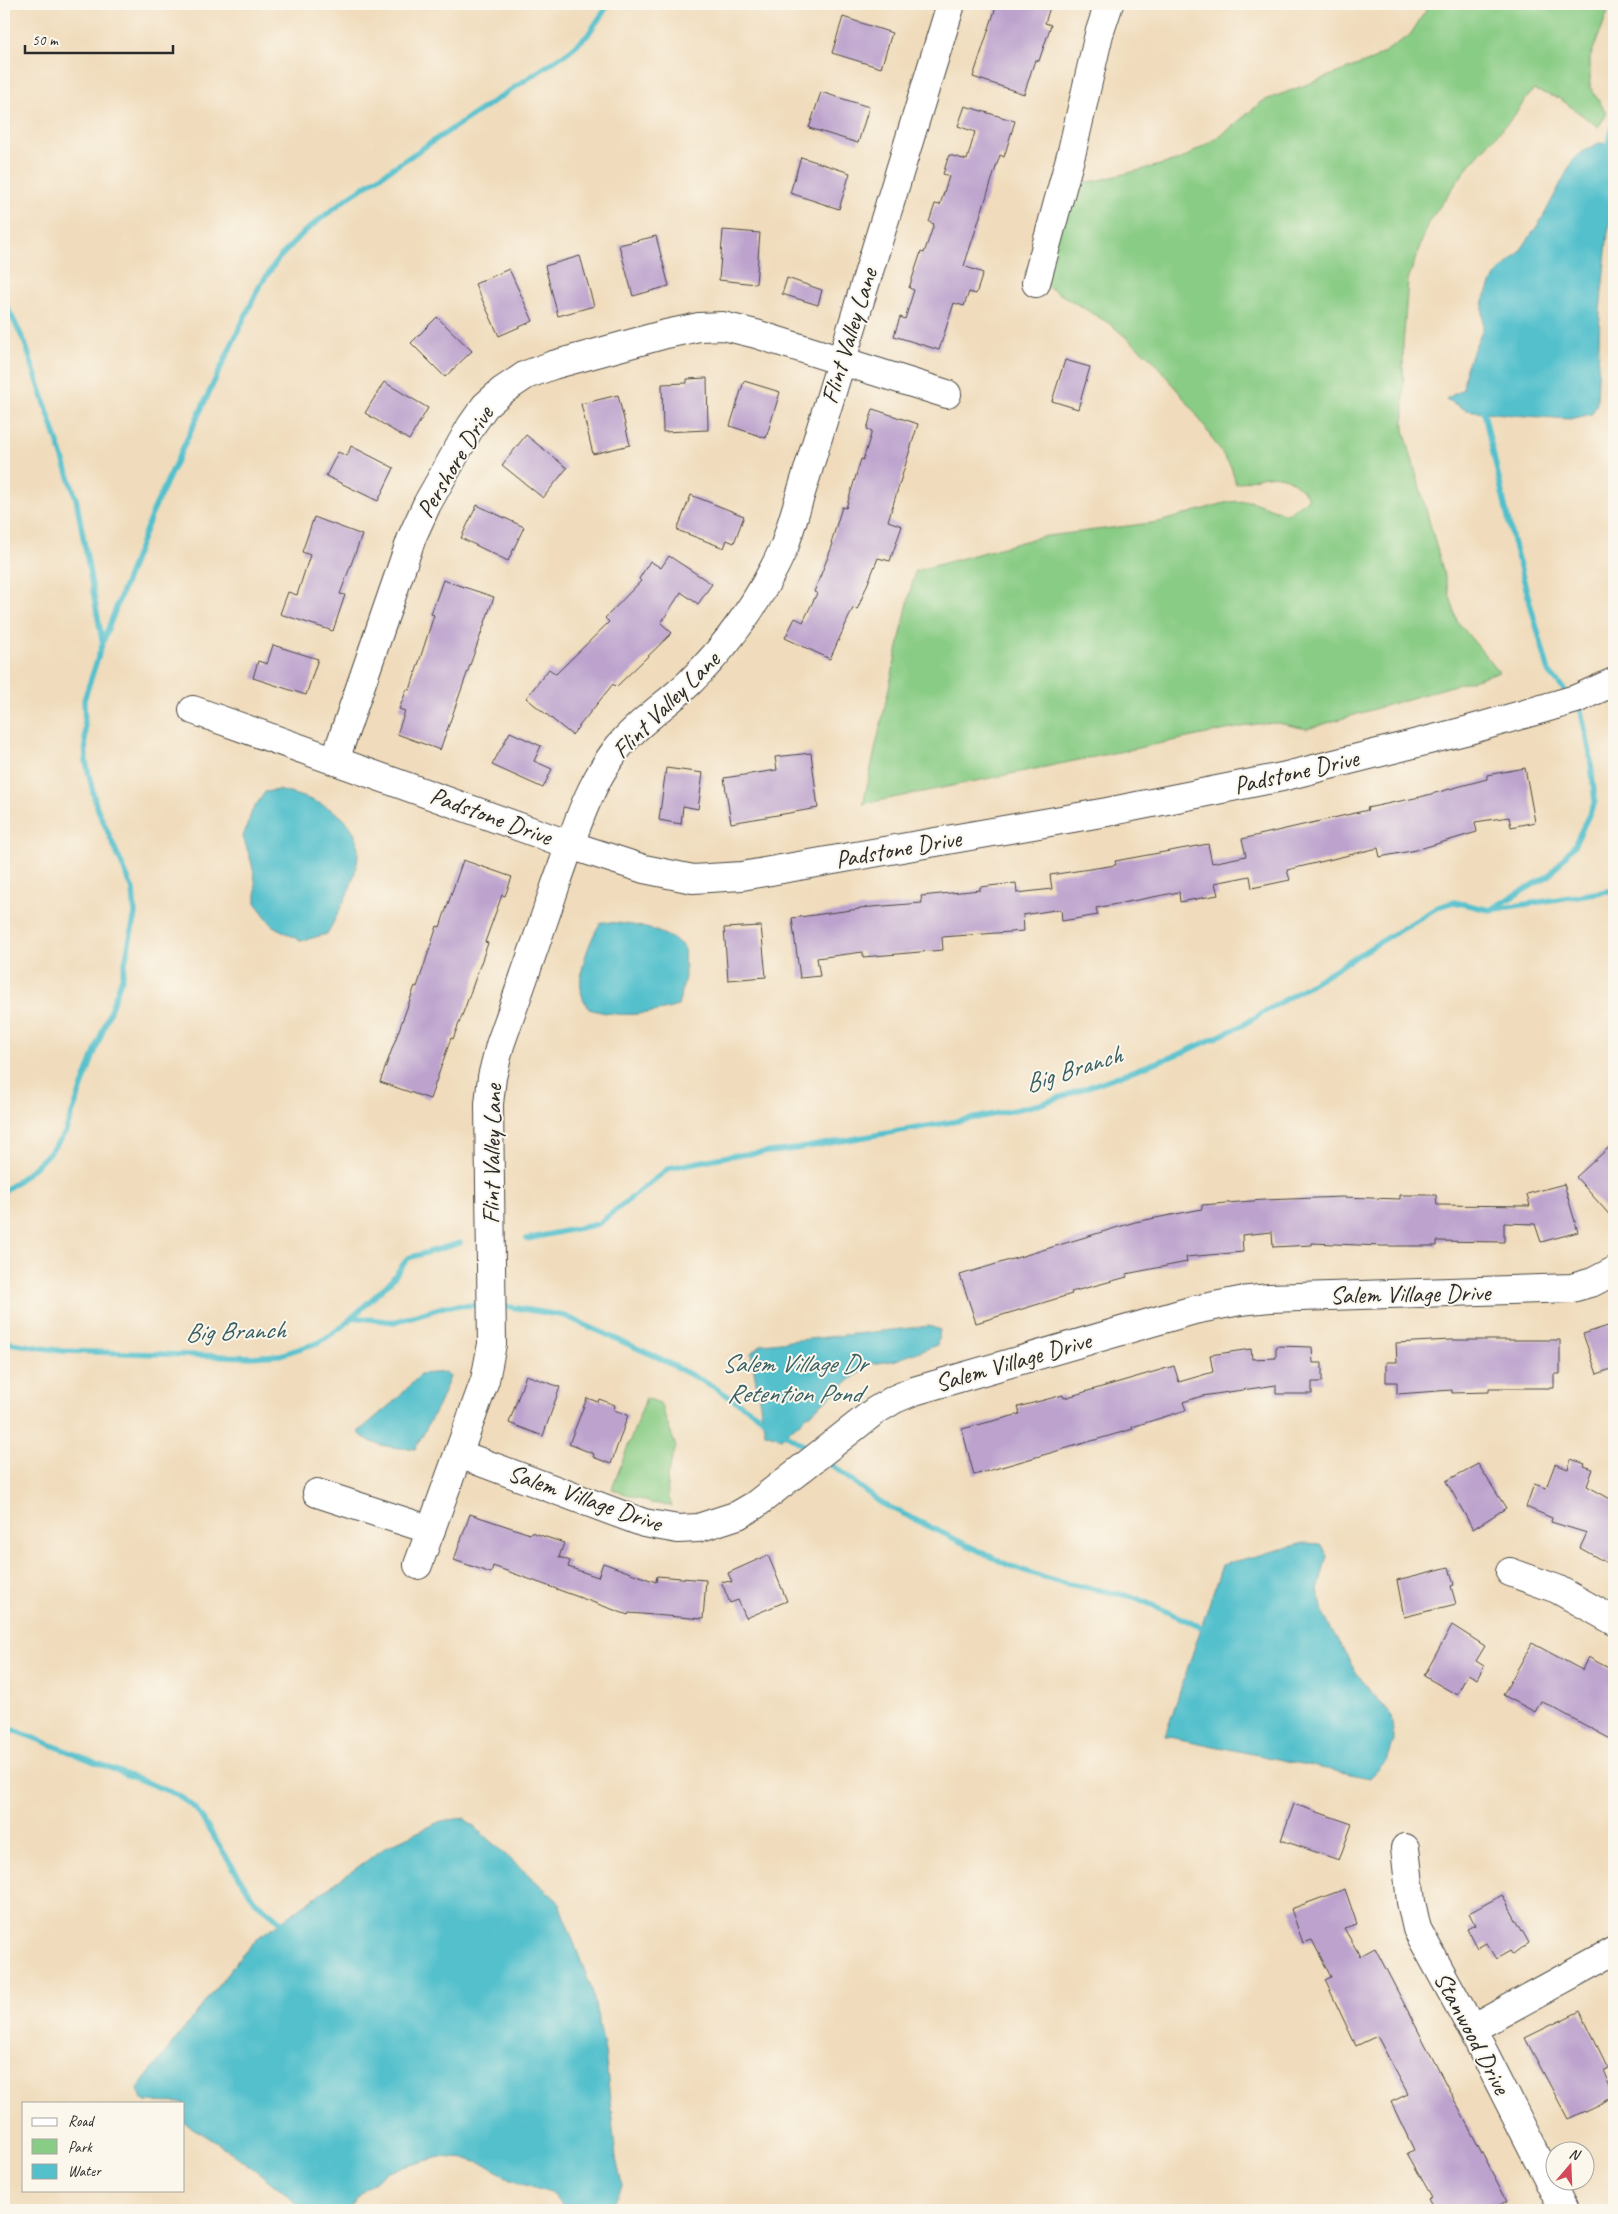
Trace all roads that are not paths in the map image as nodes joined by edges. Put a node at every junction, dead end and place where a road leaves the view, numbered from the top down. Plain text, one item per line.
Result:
1 (951, 4) edge
2 (1109, 4) edge
3 (1036, 283) dead end
4 (842, 361) junction
5 (947, 394) dead end
6 (1614, 682) edge
7 (193, 710) dead end
8 (335, 760) junction
9 (570, 845) junction
10 (1614, 1271) edge
11 (459, 1454) junction
12 (317, 1494) dead end
13 (430, 1530) junction
14 (418, 1565) dead end
15 (1510, 1572) dead end
16 (1614, 1621) edge
17 (1405, 1848) dead end
18 (1614, 1951) edge
19 (1472, 2029) junction
20 (1564, 2210) edge

1 - 4 street, Flint Valley Lane
2 - 3 street
4 - 5 street, Pershore Drive
4 - 8 street, Pershore Drive
4 - 9 street, Flint Valley Lane
6 - 9 street, Padstone Drive
7 - 8 street, Padstone Drive
8 - 9 street, Padstone Drive
9 - 11 street, Flint Valley Lane
10 - 11 street, Salem Village Drive
11 - 13 street, Flint Valley Lane
12 - 13 street
13 - 14 street, Flint Valley Lane
15 - 16 street
17 - 19 street, Stanwood Drive
18 - 19 street
19 - 20 street, Stanwood Drive

